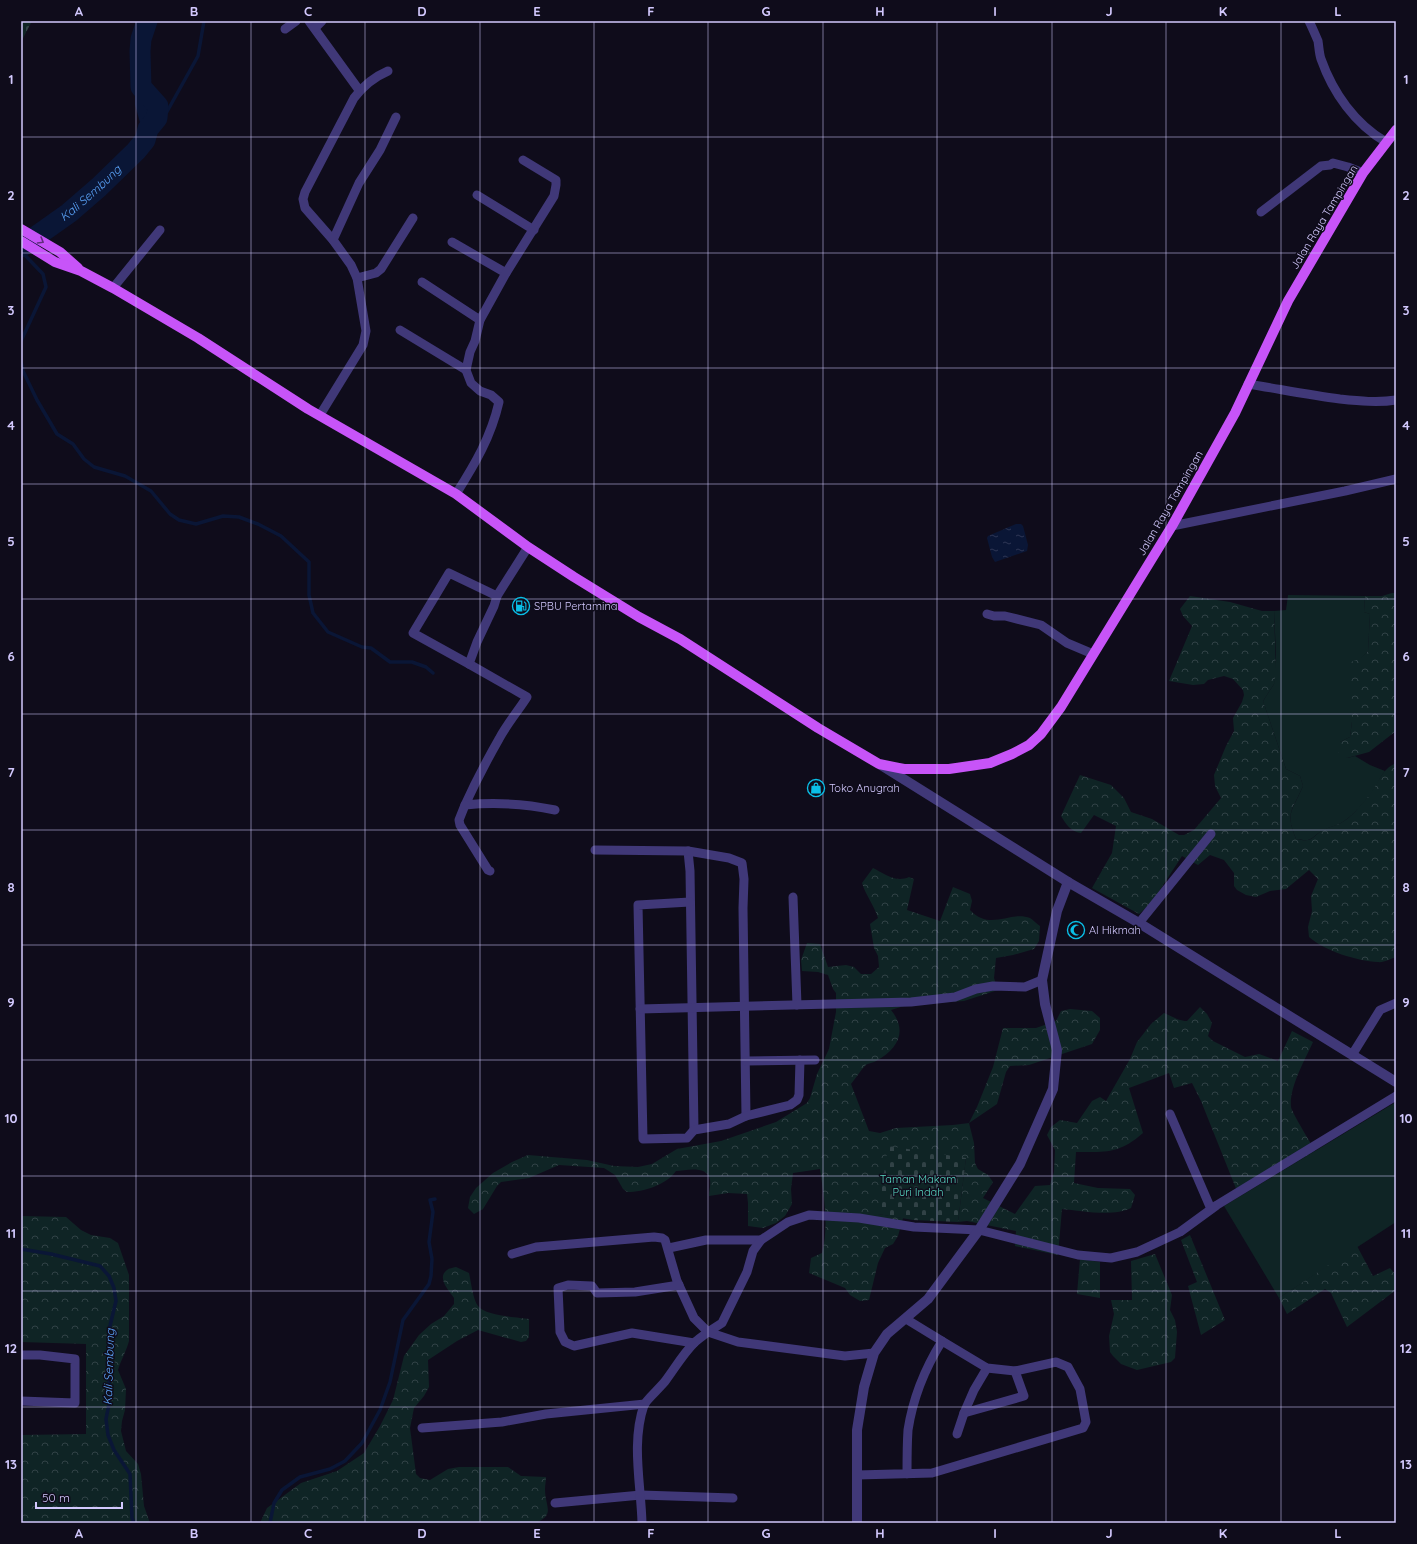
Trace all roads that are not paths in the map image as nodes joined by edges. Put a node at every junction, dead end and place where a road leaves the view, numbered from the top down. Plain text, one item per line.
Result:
1 (296, 21) edge
2 (322, 21) edge
3 (1309, 21) edge
4 (312, 24) edge
5 (285, 29) dead end
6 (388, 71) dead end
7 (359, 90) junction
8 (396, 117) dead end
9 (1396, 130) edge
10 (1386, 142) junction
11 (523, 160) dead end
12 (1363, 173) junction
13 (477, 195) dead end
14 (1261, 212) dead end
15 (413, 218) dead end
16 (21, 229) edge
17 (160, 230) dead end
18 (534, 230) junction
19 (333, 240) junction
20 (21, 241) edge
21 (452, 242) dead end
22 (81, 271) junction
23 (506, 273) junction
24 (356, 278) junction
25 (422, 282) dead end
26 (113, 288) junction
27 (480, 320) junction
28 (400, 330) dead end
29 (466, 370) junction
30 (1248, 384) junction
31 (1396, 400) edge
32 (320, 415) junction
33 (1396, 479) edge
34 (456, 494) junction
35 (1172, 526) junction
36 (528, 547) junction
37 (497, 596) junction
38 (987, 614) dead end
39 (1093, 654) junction
40 (469, 664) junction
41 (879, 764) junction
42 (465, 805) junction
43 (555, 810) dead end
44 (1211, 834) dead end
45 (595, 850) dead end
46 (688, 851) junction
47 (490, 871) dead end
48 (1068, 882) junction
49 (793, 897) dead end
50 (690, 902) junction
51 (1139, 922) junction
52 (1042, 980) junction
53 (1396, 1003) edge
54 (797, 1005) junction
55 (691, 1006) junction
56 (745, 1006) junction
57 (640, 1009) junction
58 (1352, 1055) junction
59 (800, 1060) junction
60 (815, 1060) dead end
61 (746, 1061) junction
62 (1396, 1082) edge
63 (1396, 1096) edge
64 (1170, 1114) dead end
65 (746, 1116) junction
66 (694, 1130) junction
67 (1211, 1209) junction
68 (979, 1230) junction
69 (761, 1240) junction
70 (668, 1248) junction
71 (512, 1254) dead end
72 (679, 1285) junction
73 (906, 1319) junction
74 (708, 1332) junction
75 (942, 1341) junction
76 (694, 1343) junction
77 (874, 1353) junction
78 (21, 1355) edge
79 (987, 1368) junction
80 (1015, 1371) junction
81 (21, 1401) edge
82 (645, 1404) junction
83 (964, 1413) junction
84 (422, 1428) dead end
85 (957, 1434) dead end
86 (907, 1474) junction
87 (857, 1476) junction
88 (641, 1495) junction
89 (733, 1498) dead end
90 (555, 1504) dead end
91 (642, 1523) edge
92 (858, 1523) edge

1 - 5 street
2 - 4 street
3 - 10 street
4 - 7 street
6 - 7 street
7 - 19 street
8 - 19 street
9 - 10 main road, Jalan Raya Tampingan
10 - 12 main road, Jalan Raya Tampingan
11 - 18 street
12 - 14 street
12 - 30 main road, Jalan Raya Tampingan
13 - 18 street
15 - 24 street
16 -> 22 main road
17 - 26 street
18 - 23 street
19 - 24 street
20 - 22 main road
21 - 23 street
22 - 26 main road, Jalan Raya Tampingan
23 - 27 street
24 - 32 street
25 - 27 street
26 - 32 main road, Jalan Raya Tampingan
27 - 29 street
28 - 29 street
29 - 34 street
30 - 31 street
30 - 35 main road, Jalan Raya Tampingan
32 - 34 main road, Jalan Raya Tampingan
33 - 35 street
34 - 36 main road, Jalan Raya Tampingan
35 - 39 main road, Jalan Raya Tampingan
36 - 37 street
36 - 41 main road, Jalan Raya Tampingan
37 - 40 street
37 - 40 street
38 - 39 street
39 - 41 main road, Jalan Raya Tampingan
40 - 42 street
41 - 48 street
42 - 43 street
42 - 47 street
44 - 51 street
45 - 46 street
46 - 50 street
46 - 56 street
48 - 51 street
48 - 52 street
49 - 54 street
50 - 55 street
50 - 57 street
51 - 58 street
52 - 54 street
52 - 68 street
53 - 58 street
54 - 56 street
55 - 56 street
55 - 57 street
55 - 66 street
56 - 61 street
57 - 66 street
58 - 62 street
59 - 60 street
59 - 61 street
59 - 65 street
61 - 65 street
63 - 67 street
64 - 67 street
65 - 66 street
67 - 68 street
68 - 69 street
68 - 73 street
69 - 70 street
69 - 74 street
70 - 71 street
70 - 72 street
72 - 74 street
72 - 76 street
73 - 75 street
73 - 77 street
74 - 76 street
74 - 77 street
75 - 79 street
75 - 86 street
76 - 82 street
77 - 87 street
78 - 81 street
79 - 80 street
79 - 83 street
80 - 83 street
80 - 86 street
82 - 84 street
82 - 88 street
83 - 85 street
86 - 87 street
87 - 92 street
88 - 89 street
88 - 90 street
88 - 91 street

